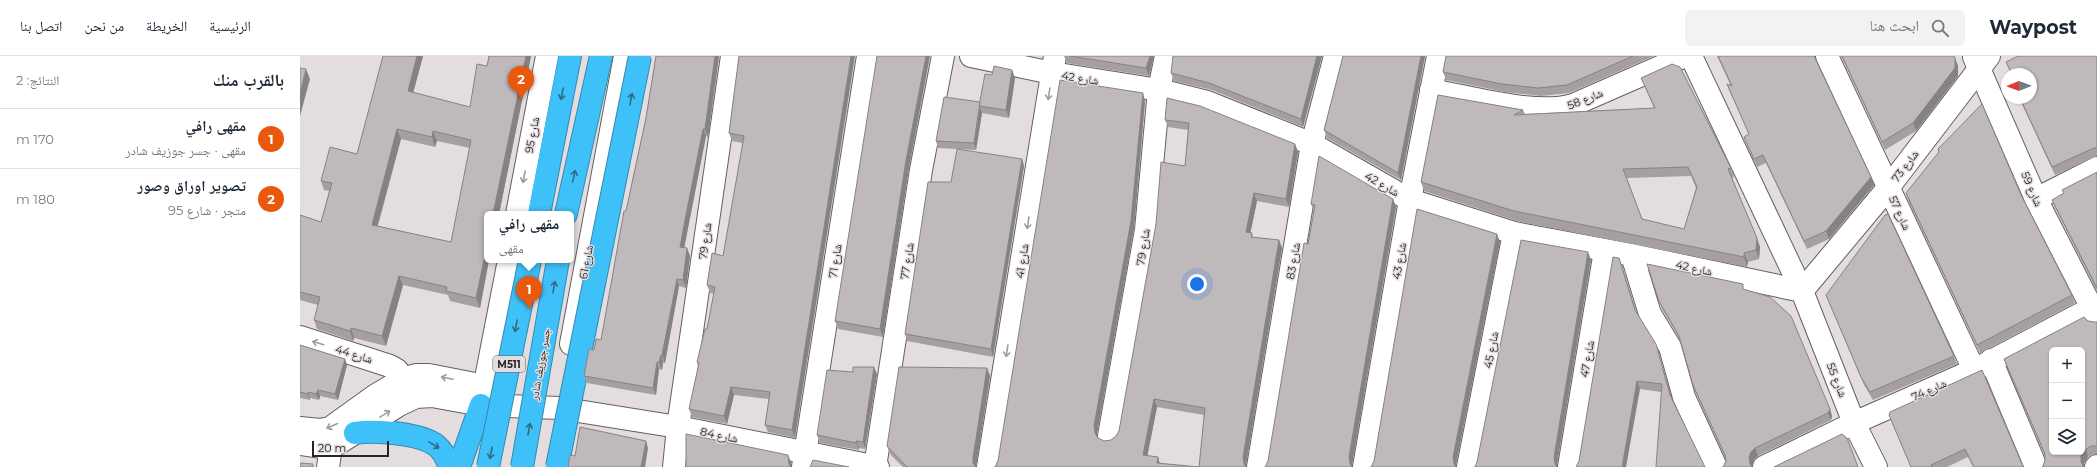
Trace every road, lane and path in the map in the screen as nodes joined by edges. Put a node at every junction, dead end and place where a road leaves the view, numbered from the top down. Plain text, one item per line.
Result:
1 (547, 56) edge
2 (570, 56) edge
3 (601, 56) edge
4 (624, 56) edge
5 (640, 56) edge
6 (732, 56) edge
7 (868, 56) edge
8 (943, 56) edge
9 (971, 56) edge
10 (1166, 56) edge
11 (1335, 56) edge
12 (1438, 56) edge
13 (1685, 56) edge
14 (1691, 56) edge
15 (1827, 56) edge
16 (1980, 60) edge
17 (1054, 65) edge
18 (1158, 90) junction
19 (1431, 90) junction
20 (1312, 144) junction
21 (2097, 168) edge
22 (1888, 188) junction
23 (2036, 199) junction
24 (1410, 200) junction
25 (518, 211) edge
26 (540, 211) edge
27 (567, 211) edge
28 (1514, 233) junction
29 (1606, 251) junction
30 (1632, 255) junction
31 (508, 263) edge
32 (529, 263) edge
33 (557, 263) edge
34 (1802, 291) junction
35 (2094, 313) edge
36 (300, 337) edge
37 (1983, 365) junction
38 (403, 379) junction
39 (483, 395) junction
40 (559, 408) junction
41 (1854, 423) junction
42 (678, 427) junction
43 (300, 428) edge
44 (355, 434) junction
45 (1109, 436) dead end
46 (300, 444) edge
47 (329, 457) edge
48 (804, 460) edge
49 (450, 467) edge
50 (459, 467) edge
51 (469, 467) edge
52 (488, 467) edge
53 (522, 467) edge
54 (546, 467) edge
55 (557, 467) edge
56 (674, 467) edge
57 (876, 467) edge
58 (988, 467) edge
59 (1258, 467) edge
60 (1364, 467) edge
61 (1468, 467) edge
62 (1569, 467) edge
63 (1716, 467) edge
64 (1764, 467) edge
65 (1876, 467) edge
66 (2036, 467) edge

1 -> 25 street, شارع 95
2 -> 26 highway
27 -> 3 highway
4 - 40 street, شارع 61
55 -> 5 highway, bridge
6 - 42 street, شارع 79
7 - 48 street, شارع 71
8 - 57 street, شارع 77
9 - 17 street, شارع 42
10 - 18 street, شارع 79
11 - 20 street, شارع 83
12 - 19 street, شارع 43
13 - 19 street, شارع 58
14 - 34 street, شارع 55
15 - 22 street, شارع 57
16 - 22 street, شارع 73
16 - 23 street, شارع 59
17 - 18 street, شارع 42
17 -> 58 street, شارع 41
18 - 20 street, شارع 42
18 - 45 street, شارع 79
19 - 24 street, شارع 43
20 - 24 street, شارع 42
20 - 59 street, شارع 83
21 - 23 street
22 - 34 street, شارع 73
22 - 37 street, شارع 57
23 - 35 street, شارع 59
24 - 28 street, شارع 42
24 - 60 street, شارع 43
28 - 29 street, شارع 42
28 - 61 street, شارع 45
29 - 30 street, شارع 42
29 - 62 street, شارع 47
30 - 34 street, شارع 42
30 - 63 street
31 - 39 street
32 -> 52 highway, M511, bridge
53 -> 33 highway, جسر جوزيف شادر / M511, bridge
34 - 41 street, شارع 55
35 - 37 street, شارع 74
38 -> 36 street, شارع 44
37 - 41 street, شارع 74
37 - 66 street, شارع 57
39 -> 38 street
38 -> 43 street
39 - 40 street, شارع 84
44 -> 39 street
39 - 50 highway
39 - 51 street
40 - 42 street, شارع 84
40 - 54 street, شارع 61
41 - 64 street, شارع 74
41 - 65 street, شارع 55
42 - 48 street, شارع 84
42 - 56 street, شارع 79
44 - 47 street
44 -> 49 highway
46 - 47 street
48 - 57 street, شارع 84

